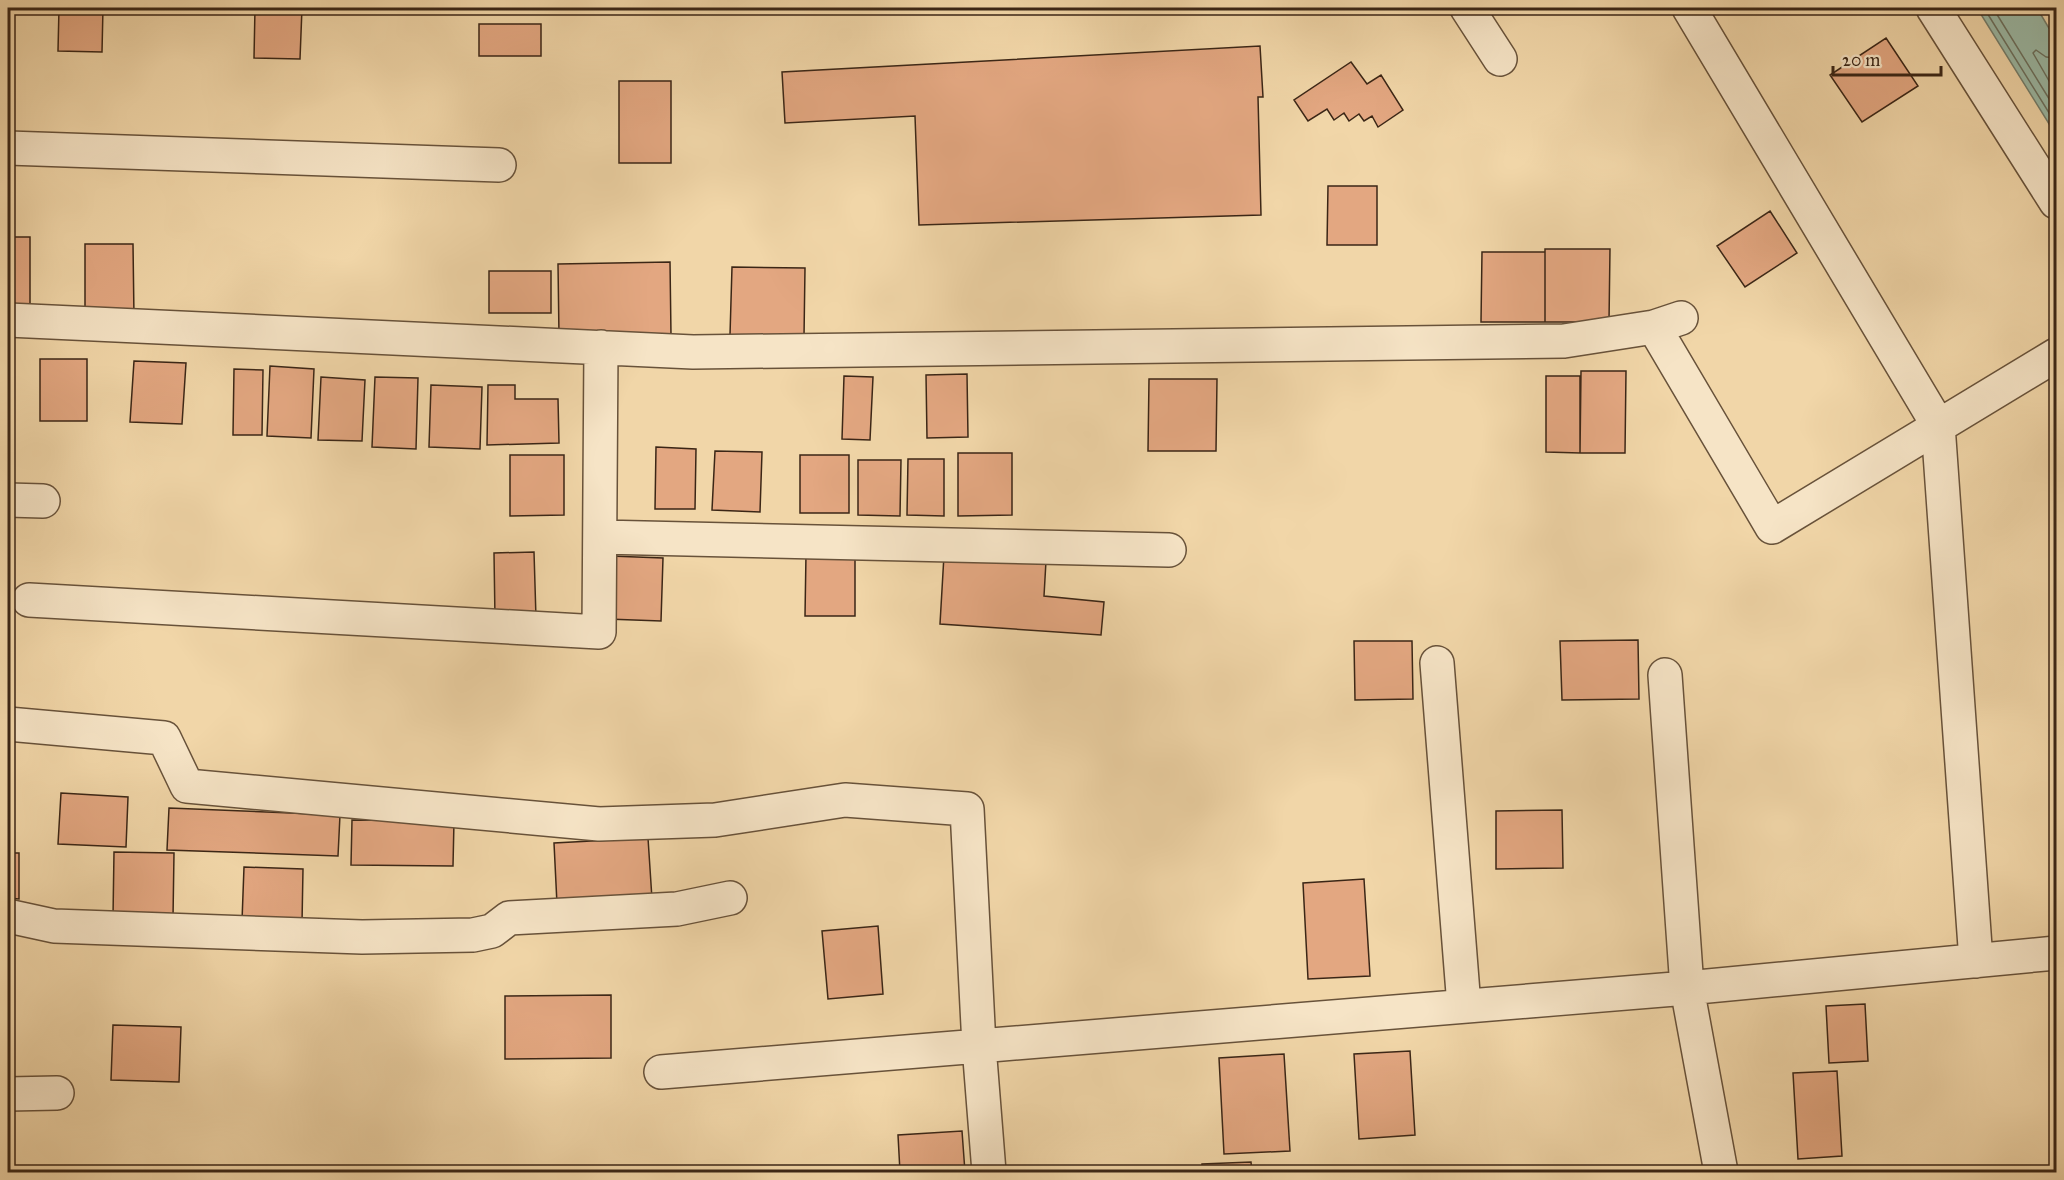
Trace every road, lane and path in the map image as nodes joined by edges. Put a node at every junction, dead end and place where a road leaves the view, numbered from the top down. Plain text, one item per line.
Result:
1 (1467, 8) edge
2 (1689, 8) edge
3 (1933, 8) edge
4 (1500, 59) dead end
5 (8, 148) edge
6 (499, 165) dead end
7 (2056, 202) edge
8 (8, 320) edge
9 (601, 347) junction
10 (2056, 355) edge
11 (1938, 425) junction
12 (8, 500) edge
13 (43, 501) dead end
14 (600, 537) junction
15 (1169, 550) dead end
16 (29, 600) dead end
17 (1437, 663) dead end
18 (1665, 675) dead end
19 (8, 724) edge
20 (730, 898) dead end
21 (8, 916) edge
22 (2056, 953) edge
23 (1976, 961) junction
24 (1687, 988) junction
25 (1464, 1006) junction
26 (979, 1046) junction
27 (661, 1072) dead end
28 (57, 1093) dead end
29 (8, 1094) edge
30 (989, 1173) edge
31 (1721, 1173) edge

1 - 4 street
2 - 11 street
3 - 7 street
5 - 6 street
8 - 9 street
9 - 11 street
9 - 14 street
10 - 11 street
11 - 23 street
12 - 13 street
14 - 15 street
14 - 16 street
17 - 25 street
18 - 24 street
19 - 26 street
20 - 21 street
22 - 23 street
23 - 24 street
24 - 25 street
24 - 31 street
25 - 26 street
26 - 27 street
26 - 30 street
28 - 29 street

